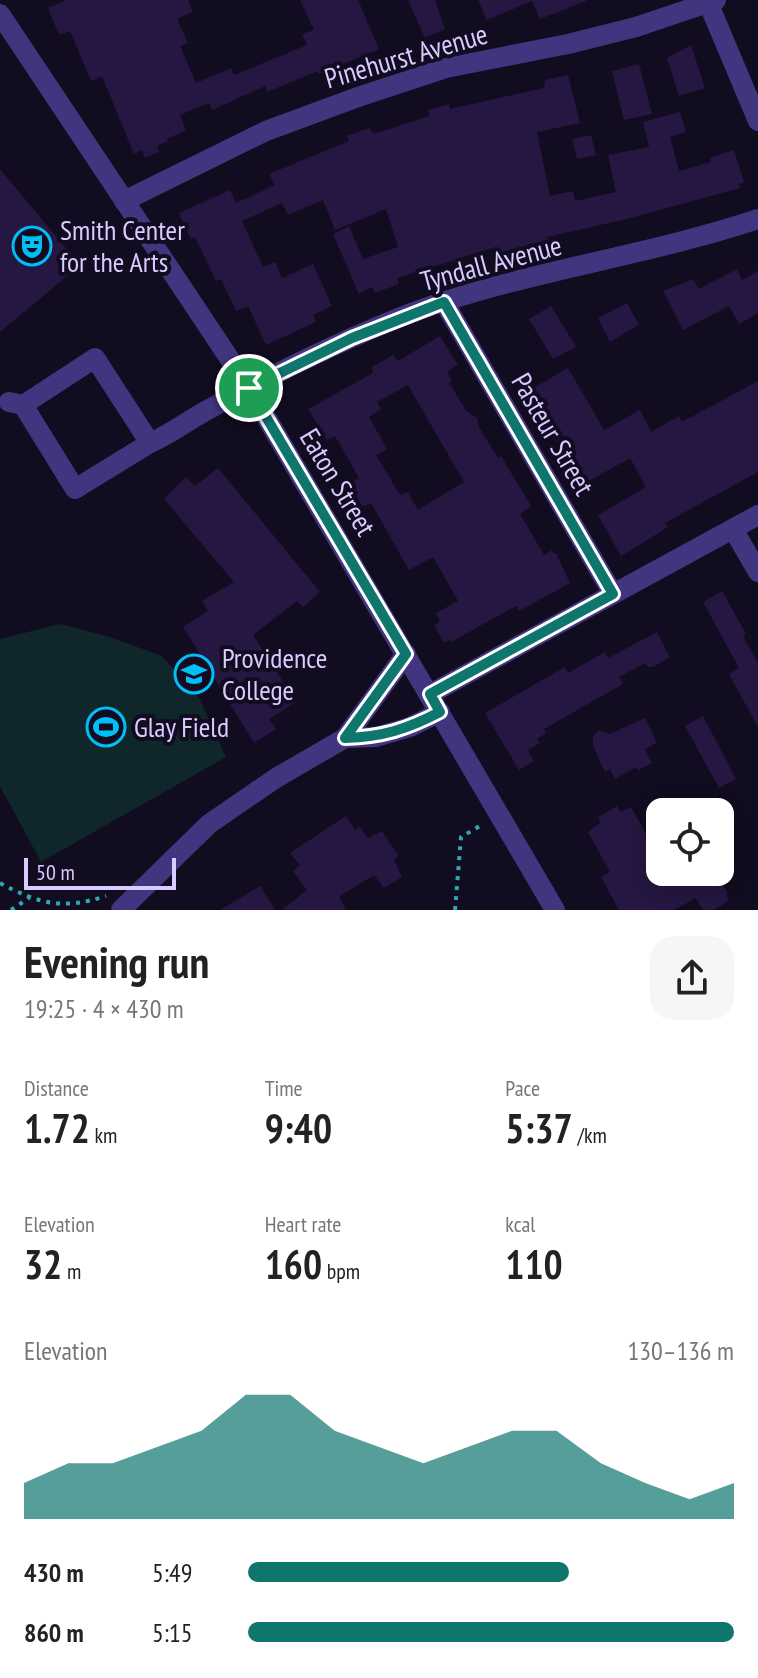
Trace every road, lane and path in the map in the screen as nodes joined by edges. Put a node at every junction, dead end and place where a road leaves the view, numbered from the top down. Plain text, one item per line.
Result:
1 (6, 0) edge
2 (710, 1) edge
3 (0, 3) edge
4 (0, 14) edge
5 (758, 121) edge
6 (124, 201) junction
7 (758, 219) edge
8 (444, 302) junction
9 (249, 388) junction
10 (150, 443) junction
11 (758, 515) edge
12 (733, 529) junction
13 (758, 572) edge
14 (613, 594) junction
15 (406, 654) junction
16 (430, 694) junction
17 (440, 712) junction
18 (345, 738) junction
19 (480, 826) dead end
20 (0, 883) edge
21 (29, 898) junction
22 (117, 902) edge
23 (11, 910) edge
24 (455, 910) edge
25 (555, 910) edge

1 - 3 street
2 - 5 street
2 - 6 street, Pinehurst Avenue
4 - 6 street, Eaton Street
6 - 9 street, Eaton Street
7 - 8 street, Tyndall Avenue
8 - 9 street, Tyndall Avenue
8 - 14 street, Pasteur Street
9 - 10 street, Tyndall Avenue
9 - 15 street, Eaton Street
10 - 10 street, Tyndall Avenue
11 - 12 street
12 - 13 street
12 - 14 street
14 - 16 street
15 - 16 street, Eaton Street
15 - 18 street
16 - 17 street, Eaton Street
17 - 18 street
17 - 25 street, Eaton Street
18 - 22 street
19 - 24 path
20 - 21 path
21 - 22 path
21 - 23 path

